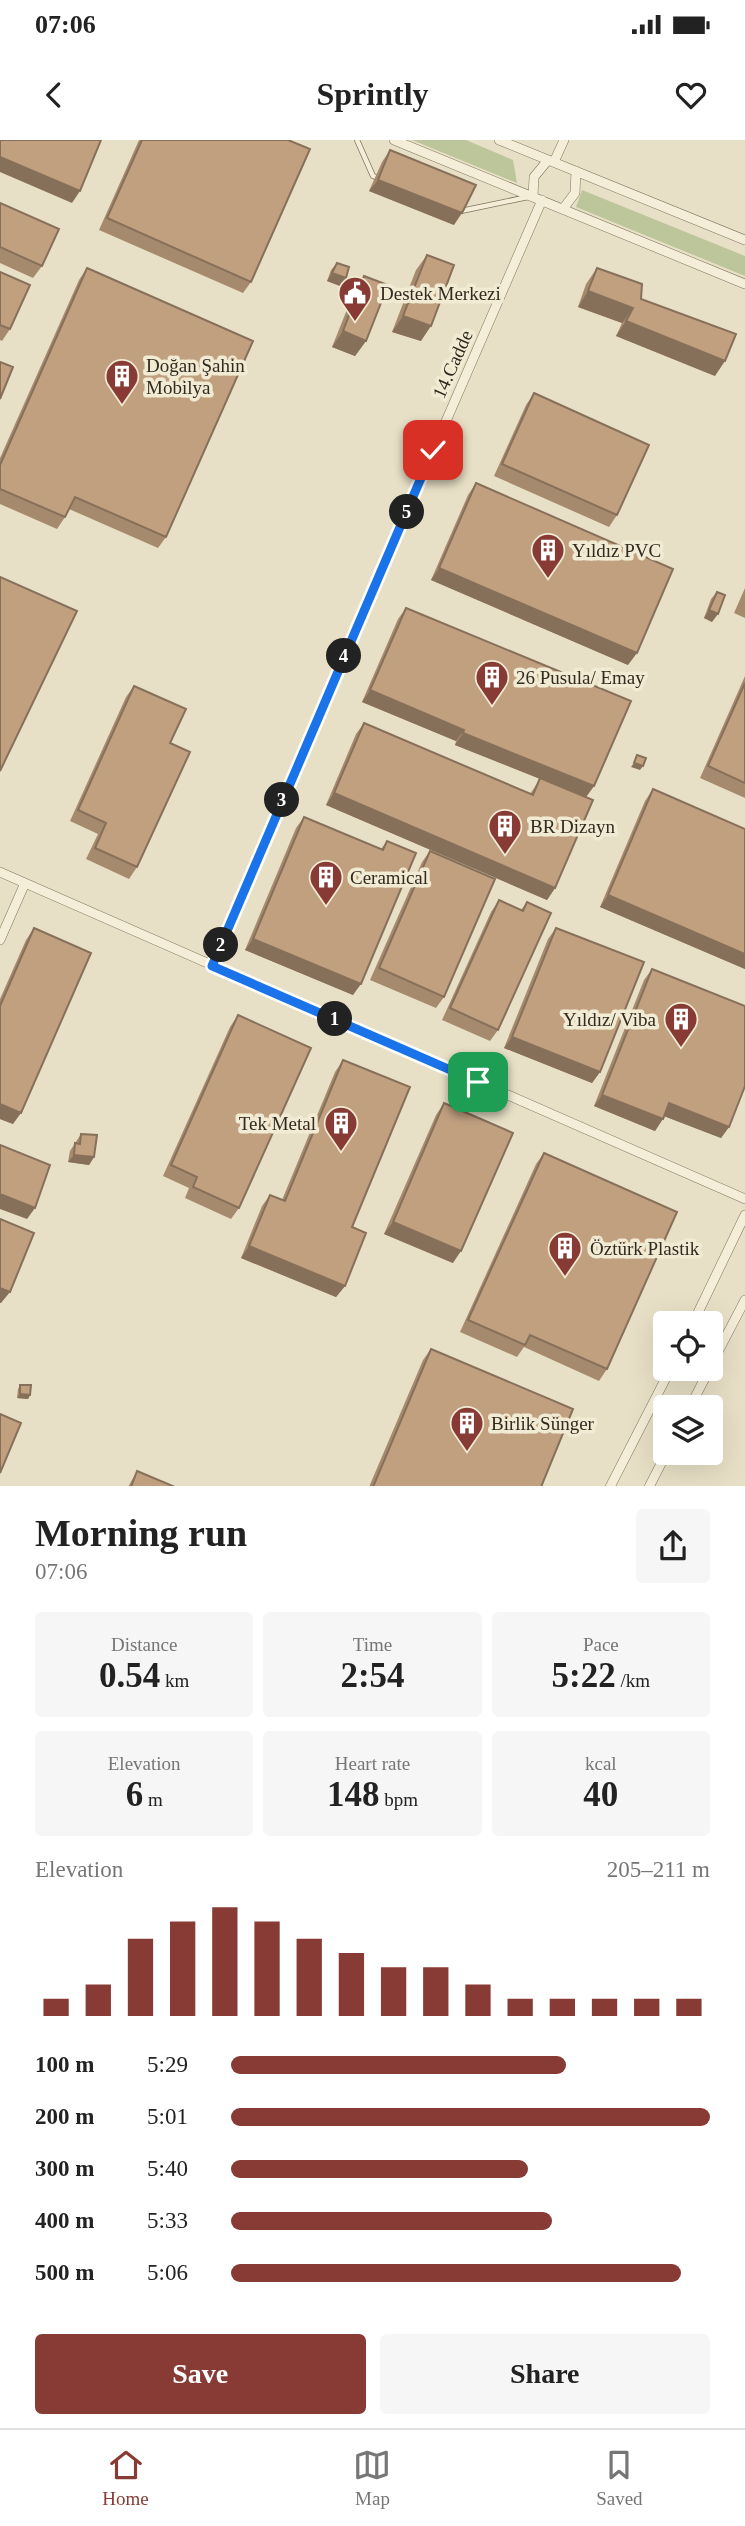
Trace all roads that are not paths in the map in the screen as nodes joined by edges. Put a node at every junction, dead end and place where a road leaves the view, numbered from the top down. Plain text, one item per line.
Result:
1 (357, 140) edge
2 (394, 140) edge
3 (499, 140) edge
4 (564, 140) edge
5 (551, 161) junction
6 (576, 171) junction
7 (385, 181) edge
8 (533, 196) junction
9 (542, 200) junction
10 (449, 206) edge
11 (564, 209) junction
12 (745, 240) edge
13 (745, 284) edge
14 (0, 872) edge
15 (25, 883) junction
16 (0, 940) edge
17 (212, 966) junction
18 (745, 1199) edge
19 (745, 1215) edge
20 (745, 1300) edge
21 (699, 1311) edge
22 (723, 1343) edge
23 (664, 1381) edge
24 (660, 1465) edge
25 (610, 1486) edge
26 (649, 1486) edge

1 - 7 lane
2 - 8 street
3 - 5 street
4 - 5 street
5 - 6 street
5 - 8 street
6 - 11 street
6 - 12 street
8 - 9 street
8 - 10 lane
9 - 11 street
9 - 17 street, 14.Cadde
11 - 13 street
14 - 15 street
15 - 16 street
15 - 17 street
17 - 18 street
19 - 21 street
20 - 22 street
23 - 25 street
24 - 26 street

